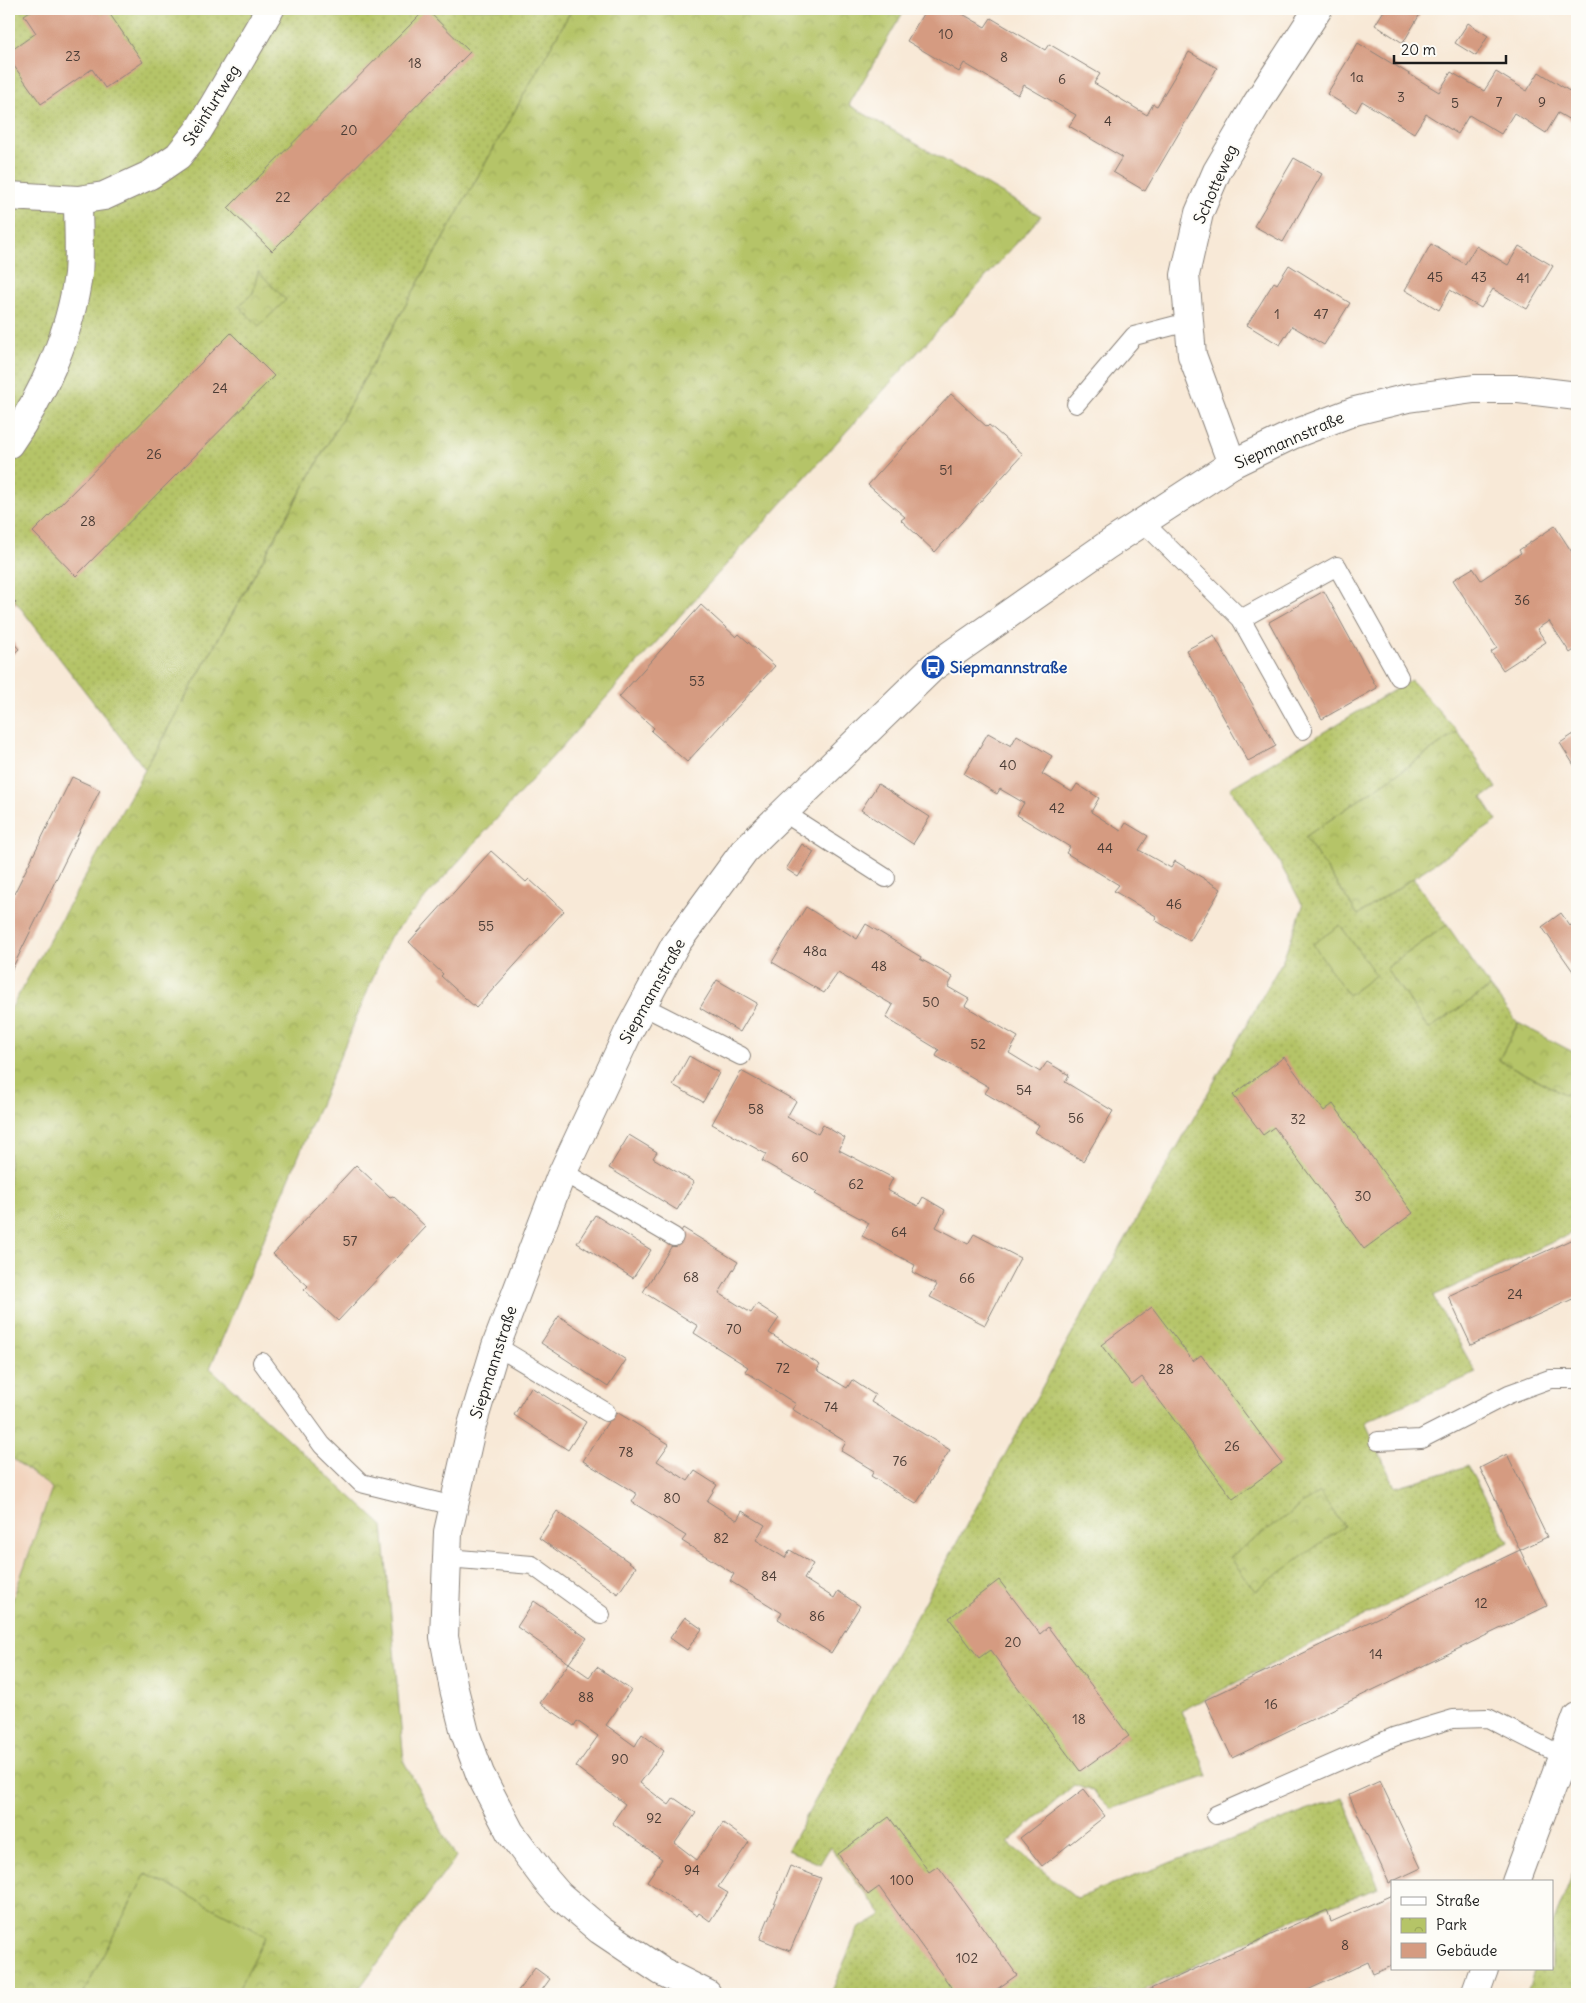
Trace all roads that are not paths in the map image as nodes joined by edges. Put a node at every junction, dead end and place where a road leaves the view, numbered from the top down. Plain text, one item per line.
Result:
1 (270, 9) edge
2 (1318, 9) edge
3 (9, 196) edge
4 (78, 200) junction
5 (1188, 322) junction
6 (1577, 396) edge
7 (1076, 404) dead end
8 (9, 444) edge
9 (1232, 464) junction
10 (1142, 522) junction
11 (1241, 619) junction
12 (1399, 677) dead end
13 (1303, 730) dead end
14 (783, 812) junction
15 (886, 878) dead end
16 (642, 1006) junction
17 (741, 1056) dead end
18 (563, 1172) junction
19 (674, 1237) dead end
20 (496, 1346) junction
21 (262, 1362) dead end
22 (1577, 1379) edge
23 (606, 1412) dead end
24 (1378, 1441) dead end
25 (454, 1506) junction
26 (447, 1558) junction
27 (601, 1615) dead end
28 (1577, 1718) edge
29 (1563, 1756) junction
30 (1216, 1815) dead end
31 (1517, 1880) edge
32 (1484, 1970) edge
33 (707, 1994) edge
34 (1475, 1994) edge

1 - 4 street, Steinfurtweg
2 - 5 street, Schotteweg
3 - 4 street, Steinfurtweg
4 - 8 street
5 - 7 lane
5 - 9 street, Schotteweg
6 - 9 street, Siepmannstraße
9 - 10 street, Siepmannstraße
10 - 11 lane
10 - 14 street, Siepmannstraße
11 - 12 lane
11 - 13 lane
14 - 15 lane
14 - 16 street, Siepmannstraße
16 - 17 lane
16 - 18 street, Siepmannstraße
18 - 19 lane
18 - 20 street, Siepmannstraße
20 - 23 lane
20 - 25 street, Siepmannstraße
21 - 25 lane
22 - 24 lane
25 - 26 street, Siepmannstraße
26 - 27 lane
26 - 33 street, Siepmannstraße
28 - 29 street
29 - 30 lane
29 - 31 street
32 - 34 street

